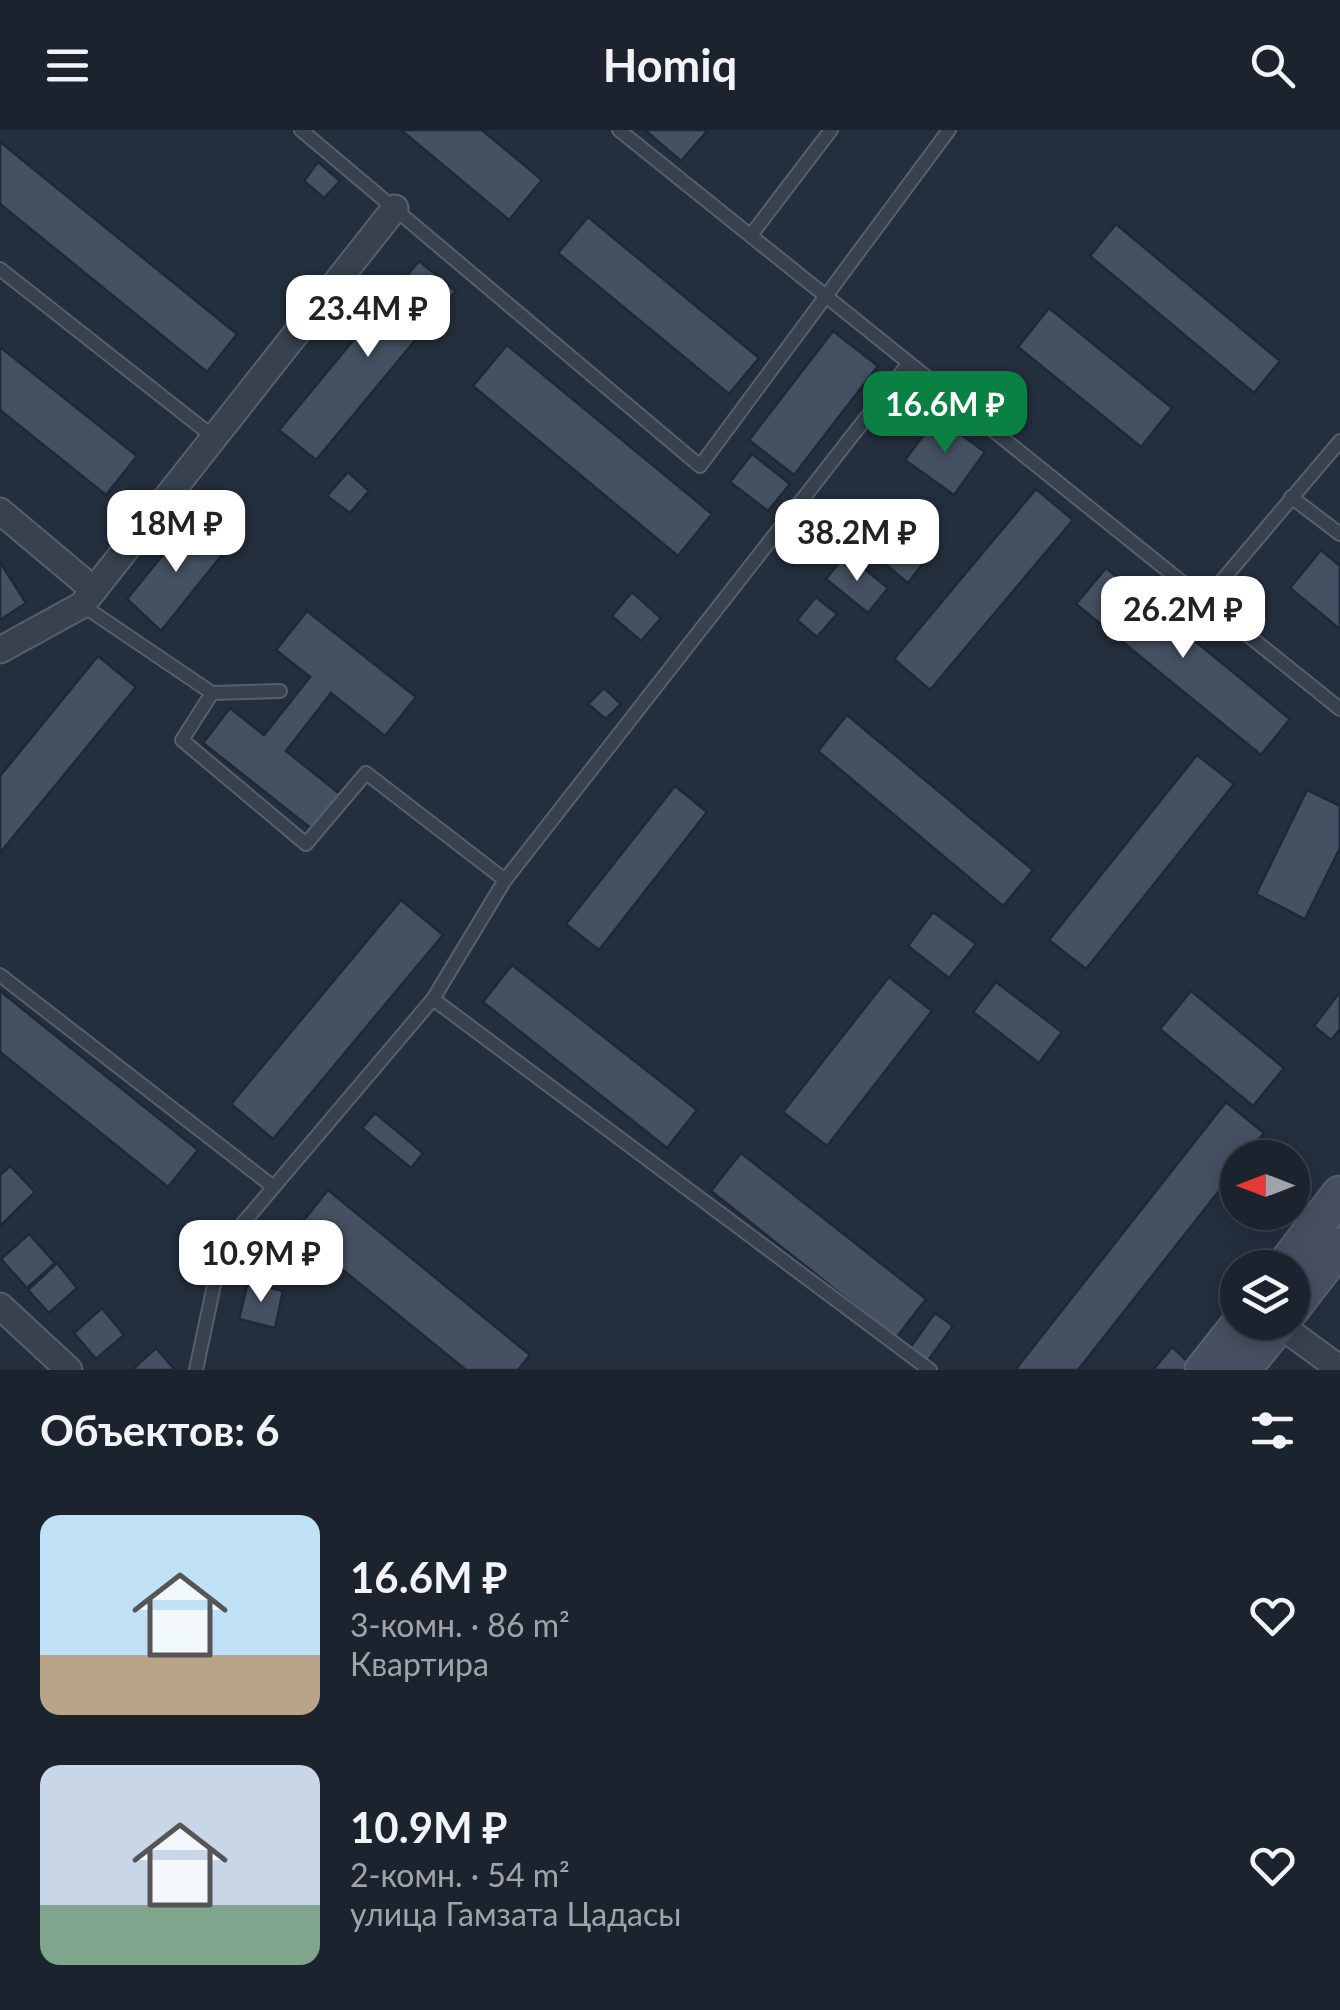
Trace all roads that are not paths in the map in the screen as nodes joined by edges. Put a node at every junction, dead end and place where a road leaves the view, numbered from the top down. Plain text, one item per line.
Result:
1 (301, 130) edge
2 (618, 130) edge
3 (831, 130) edge
4 (949, 130) edge
5 (394, 208) junction
6 (751, 235) junction
7 (0, 269) edge
8 (825, 298) junction
9 (909, 363) junction
10 (216, 439) junction
11 (1340, 441) edge
12 (1292, 498) junction
13 (0, 512) edge
14 (1340, 534) edge
15 (88, 598) junction
16 (1204, 602) junction
17 (0, 650) edge
18 (280, 691) dead end
19 (212, 693) junction
20 (1340, 708) edge
21 (505, 880) junction
22 (0, 975) edge
23 (432, 998) junction
24 (271, 1185) junction
25 (1340, 1194) edge
26 (1340, 1246) edge
27 (1298, 1250) edge
28 (1310, 1285) edge
29 (0, 1306) edge
30 (1226, 1340) edge
31 (1266, 1340) edge
32 (1308, 1340) edge
33 (1340, 1369) edge
34 (69, 1370) edge
35 (196, 1370) edge
36 (930, 1370) edge
37 (1202, 1370) edge
38 (1242, 1370) edge

1 - 5 lane
2 - 6 lane
3 - 6 lane
4 - 8 lane
5 - 8 lane
5 - 10 street
6 - 8 lane
7 - 10 lane
8 - 9 lane
9 - 16 lane
9 - 21 lane
10 - 15 street
11 - 12 lane
12 - 14 lane
12 - 16 lane
13 - 15 street
15 - 17 street
15 - 19 lane
16 - 20 lane
18 - 19 lane
19 - 21 lane
21 - 23 lane
22 - 24 lane
23 - 24 lane
23 - 36 lane
24 - 35 lane
25 - 27 main road
26 - 28 main road
29 - 34 street
30 - 37 main road
31 - 38 main road
32 - 33 street

